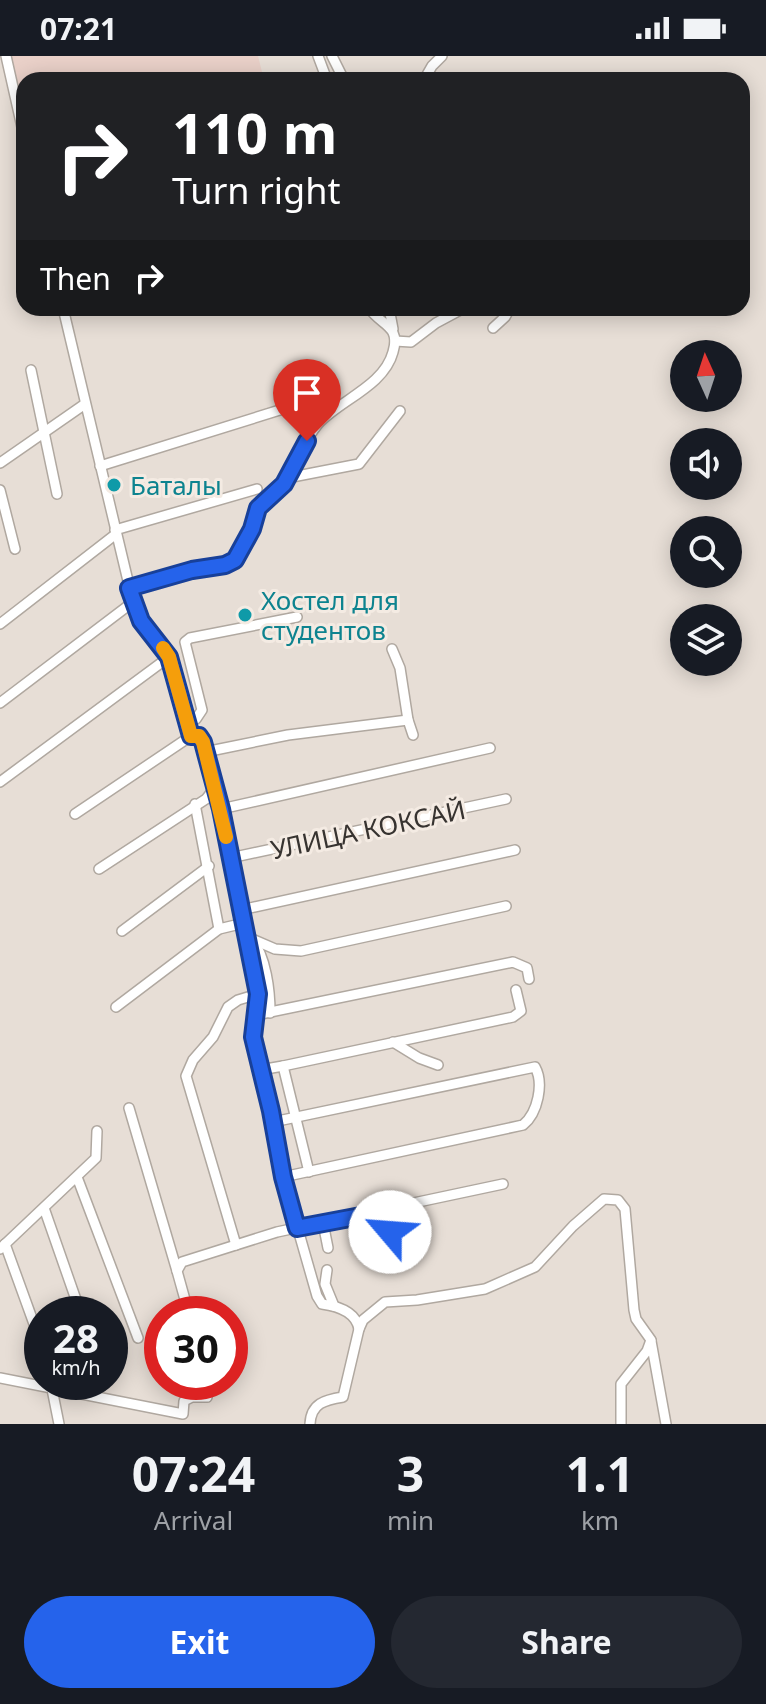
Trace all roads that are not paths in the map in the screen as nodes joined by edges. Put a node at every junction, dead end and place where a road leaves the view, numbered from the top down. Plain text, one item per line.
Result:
1 (6, 56) edge
2 (442, 56) edge
3 (429, 72) edge
4 (16, 100) edge
5 (65, 316) edge
6 (374, 316) edge
7 (391, 316) edge
8 (449, 316) edge
9 (506, 316) edge
10 (493, 328) dead end
11 (393, 329) junction
12 (395, 341) junction
13 (31, 370) dead end
14 (328, 395) dead end
15 (85, 404) junction
16 (400, 411) dead end
17 (44, 432) junction
18 (0, 463) edge
19 (100, 466) junction
20 (287, 478) junction
21 (257, 489) dead end
22 (0, 490) edge
23 (57, 494) dead end
24 (116, 532) junction
25 (15, 549) dead end
26 (129, 588) junction
27 (133, 602) junction
28 (297, 617) dead end
29 (0, 624) edge
30 (392, 649) dead end
31 (169, 657) junction
32 (0, 703) edge
33 (185, 717) junction
34 (408, 720) junction
35 (413, 735) dead end
36 (191, 736) junction
37 (490, 748) dead end
38 (205, 752) junction
39 (0, 782) edge
40 (214, 789) junction
41 (506, 799) dead end
42 (195, 804) junction
43 (221, 809) junction
44 (75, 814) dead end
45 (515, 850) dead end
46 (230, 858) junction
47 (209, 866) junction
48 (99, 869) dead end
49 (506, 906) dead end
50 (241, 910) junction
51 (244, 923) junction
52 (219, 929) junction
53 (122, 931) dead end
54 (249, 938) junction
55 (529, 979) dead end
56 (516, 990) dead end
57 (258, 994) junction
58 (116, 1007) dead end
59 (270, 1013) junction
60 (256, 1015) junction
61 (412, 1038) junction
62 (393, 1042) junction
63 (416, 1056) junction
64 (438, 1065) dead end
65 (283, 1066) junction
66 (260, 1070) junction
67 (129, 1108) dead end
68 (295, 1118) junction
69 (273, 1122) junction
70 (97, 1131) dead end
71 (309, 1172) junction
72 (77, 1177) junction
73 (283, 1177) junction
74 (503, 1184) dead end
75 (44, 1208) junction
76 (394, 1209) junction
77 (366, 1215) junction
78 (352, 1218) junction
79 (323, 1223) junction
80 (389, 1224) junction
81 (297, 1228) junction
82 (393, 1238) dead end
83 (236, 1245) junction
84 (3, 1247) edge
85 (169, 1247) junction
86 (360, 1247) dead end
87 (328, 1248) dead end
88 (193, 1258) junction
89 (327, 1270) dead end
90 (177, 1271) junction
91 (75, 1296) edge
92 (184, 1296) edge
93 (24, 1300) edge
94 (334, 1306) junction
95 (359, 1329) junction
96 (138, 1338) dead end
97 (651, 1340) junction
98 (0, 1378) edge
99 (24, 1381) edge
100 (55, 1400) edge
101 (120, 1400) edge
102 (185, 1400) edge
103 (59, 1424) edge
104 (310, 1424) edge
105 (621, 1424) edge
106 (666, 1424) edge

1 - 4 street
2 - 3 street
5 - 15 street
6 - 11 street
7 - 11 street
8 - 12 street
9 - 10 street
11 - 12 street
12 - 20 street
13 - 17 street
14 - 19 street
15 - 17 street
15 - 19 street
16 - 20 street
17 - 18 street
17 - 23 street
19 - 24 street
20 - 26 street
21 - 24 street
22 - 25 street
24 - 26 street
24 - 29 street
26 - 27 street
27 - 31 street
27 - 32 street
28 - 33 street
30 - 34 street
31 - 33 street
31 - 39 street
33 - 36 street
34 - 35 street
34 - 38 street
36 - 38 street
36 - 44 street
37 - 43 street
38 - 40 street
40 - 42 street
40 - 43 street
41 - 46 street, УЛИЦА КОКСАЙ
42 - 47 street
42 - 48 street
43 - 46 street
45 - 50 street
46 - 50 street
47 - 52 street
47 - 53 street
49 - 54 street
50 - 51 street
51 - 52 street
51 - 54 street
52 - 58 street
54 - 57 street
54 - 59 street
55 - 59 street
56 - 61 street
57 - 60 street
57 - 83 street
59 - 60 street
60 - 66 street
61 - 62 street
61 - 63 street
62 - 63 street
62 - 65 street
63 - 64 street
65 - 66 street
65 - 68 street
66 - 69 street
67 - 85 street
68 - 69 street
68 - 71 street
68 - 71 street
69 - 73 street
70 - 72 street
71 - 73 street
72 - 75 street
72 - 96 street
73 - 81 street
74 - 76 street
75 - 84 street
75 - 91 street
76 - 77 street
76 - 80 street
77 - 78 street
77 - 80 street
78 - 79 street
78 - 86 street
79 - 81 street
79 - 87 street
80 - 82 street
81 - 83 street
81 - 94 street
83 - 88 street
84 - 93 street
85 - 88 street
85 - 90 street
88 - 90 street
89 - 94 street
90 - 92 street
94 - 95 street
95 - 97 street
95 - 104 street
97 - 105 street
97 - 106 street
98 - 99 street
100 - 103 street
101 - 102 street

